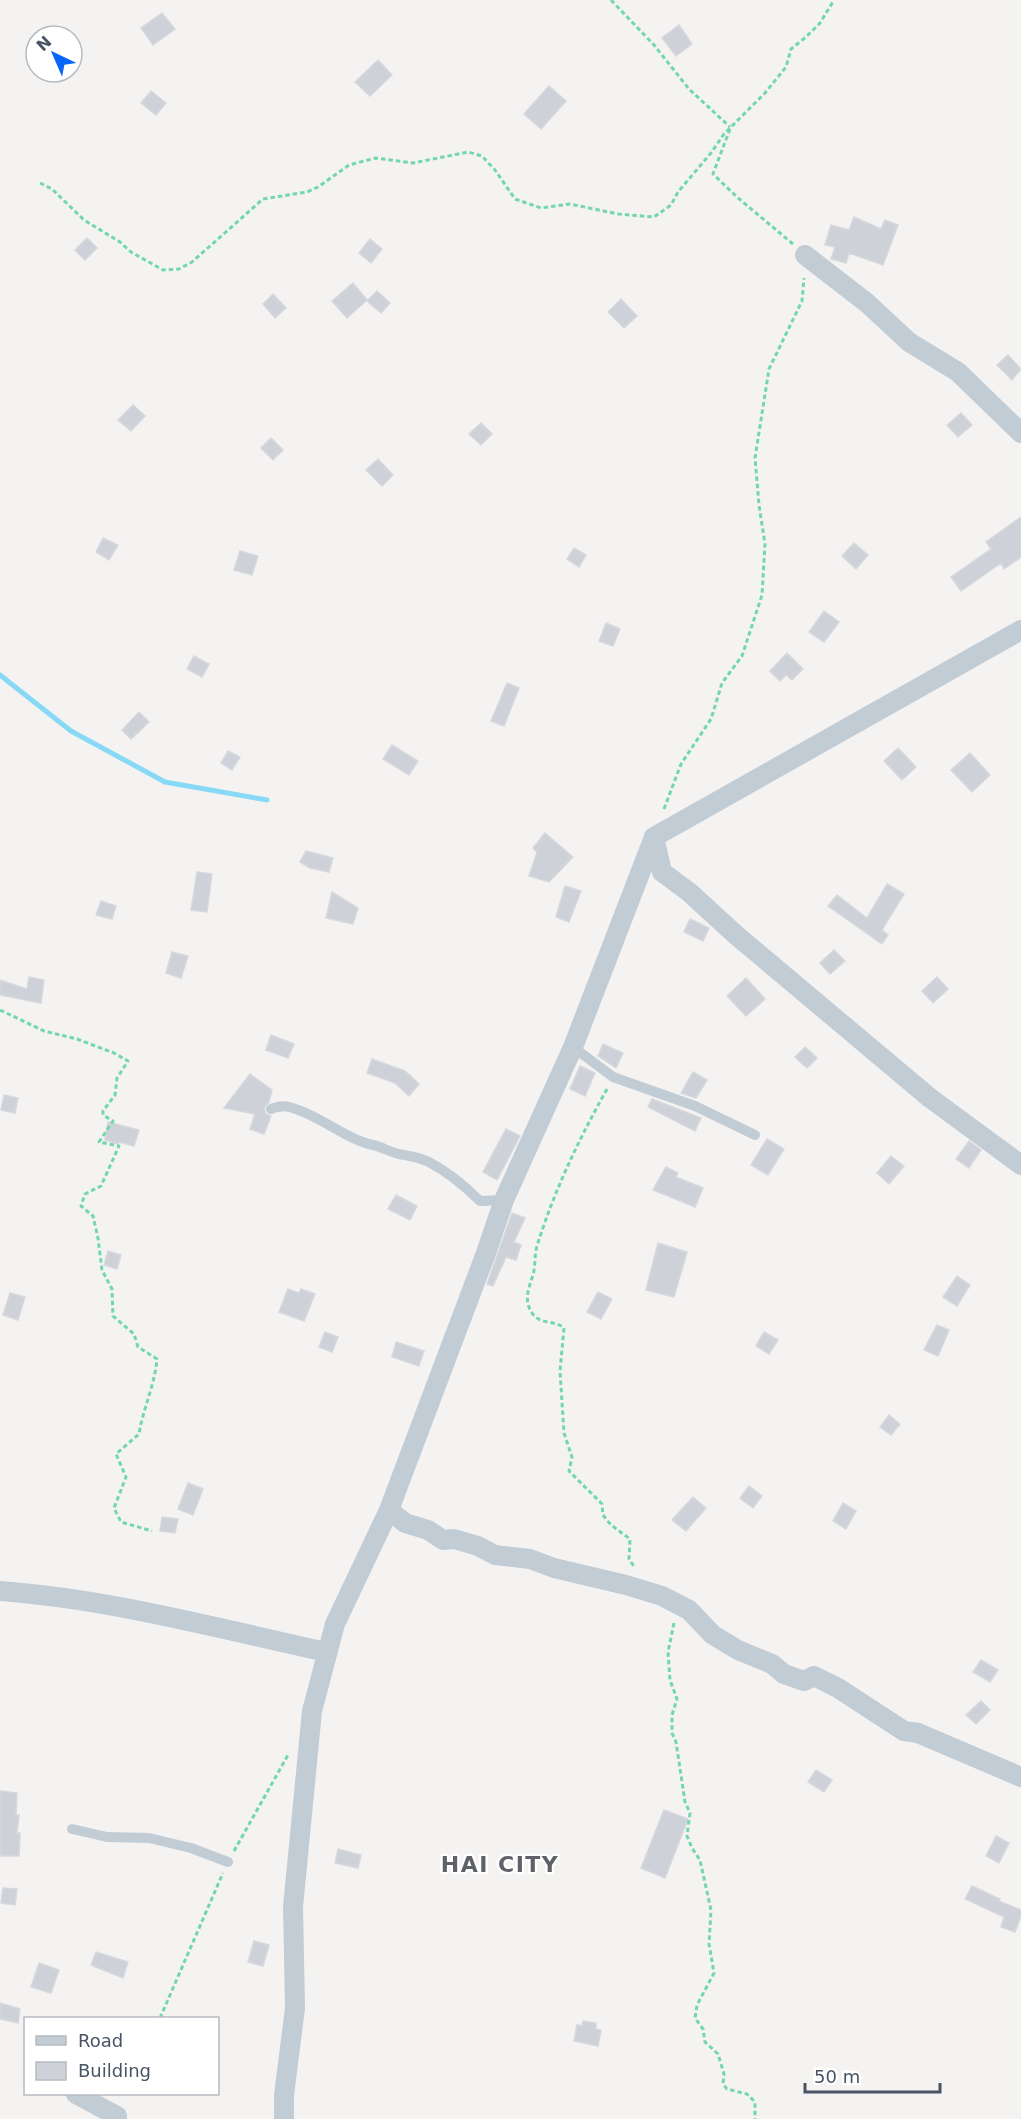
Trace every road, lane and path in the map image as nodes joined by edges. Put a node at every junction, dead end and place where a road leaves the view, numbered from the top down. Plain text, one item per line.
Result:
1 (611, 0) edge
2 (834, 0) edge
3 (730, 127) junction
4 (40, 183) dead end
5 (805, 255) junction
6 (1021, 433) edge
7 (1021, 630) edge
8 (654, 837) junction
9 (0, 1010) edge
10 (573, 1047) junction
11 (613, 1077) junction
12 (271, 1108) dead end
13 (755, 1135) dead end
14 (1021, 1165) edge
15 (504, 1200) junction
16 (389, 1510) junction
17 (152, 1532) dead end
18 (635, 1568) dead end
19 (0, 1591) edge
20 (677, 1603) junction
21 (327, 1653) junction
22 (1021, 1777) edge
23 (72, 1829) dead end
24 (228, 1862) dead end
25 (78, 2095) edge
26 (117, 2116) dead end
27 (284, 2119) edge
28 (755, 2119) edge

1 - 3 path
2 - 3 path
3 - 4 path
3 - 5 path
5 - 6 street
5 - 8 path
7 - 8 street
8 - 10 street
8 - 14 street
9 - 17 path
10 - 11 lane
10 - 15 street
11 - 13 lane
11 - 18 path
12 - 15 lane
15 - 16 street
16 - 20 street
16 - 21 street
19 - 21 street
20 - 22 street
20 - 28 path
21 - 27 street
23 - 24 lane
25 - 26 street

